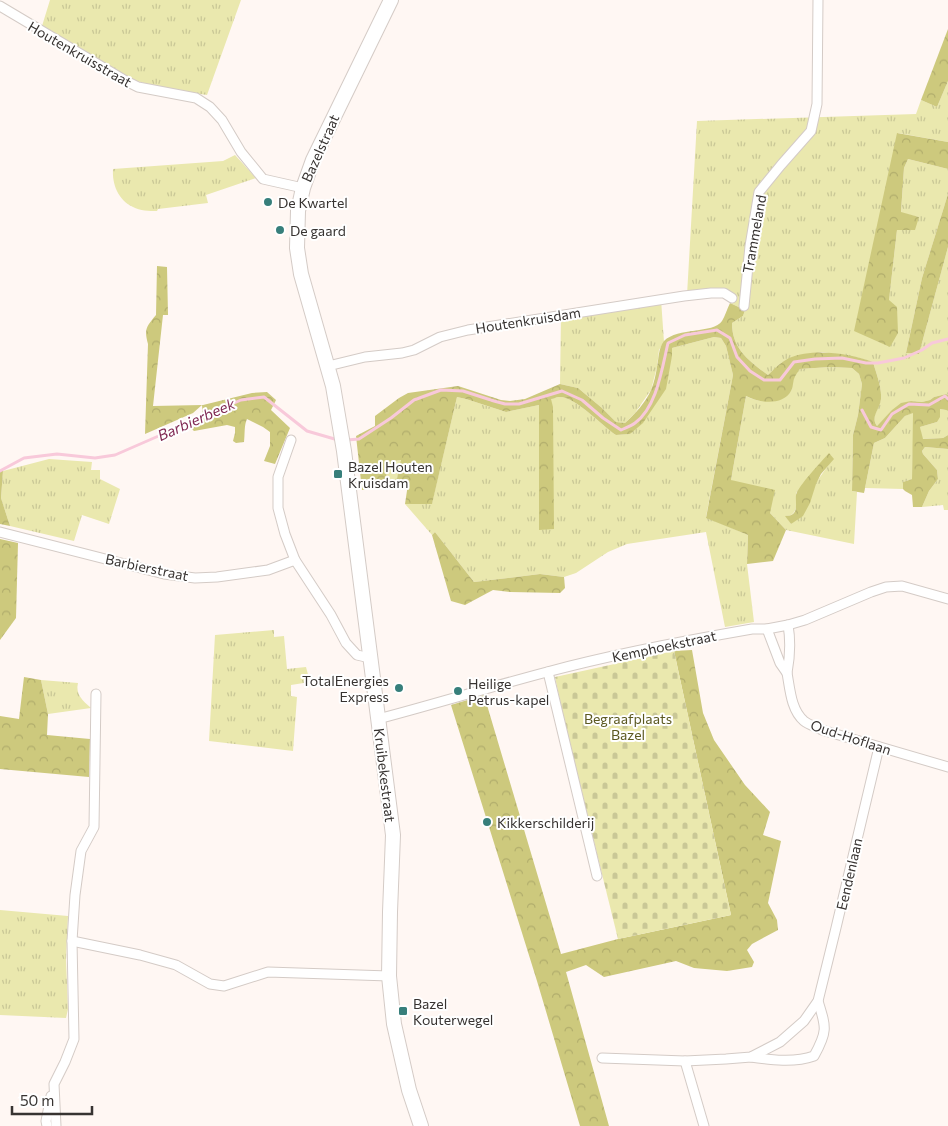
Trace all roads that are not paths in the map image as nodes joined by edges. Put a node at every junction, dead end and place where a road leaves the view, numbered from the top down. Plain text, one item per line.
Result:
1 (391, 0) edge
2 (818, 0) edge
3 (0, 6) edge
4 (303, 188) junction
5 (732, 298) dead end
6 (744, 306) dead end
7 (328, 366) junction
8 (339, 423) joint
9 (290, 440) dead end
10 (0, 532) edge
11 (295, 560) junction
12 (948, 598) edge
13 (788, 626) junction
14 (767, 629) junction
15 (370, 658) junction
16 (548, 672) junction
17 (787, 673) junction
18 (96, 694) dead end
19 (378, 719) junction
20 (879, 747) junction
21 (948, 767) edge
22 (597, 876) dead end
23 (72, 941) junction
24 (389, 976) junction
25 (818, 1001) junction
26 (751, 1057) junction
27 (602, 1058) dead end
28 (685, 1061) junction
29 (54, 1084) junction
30 (47, 1126) edge
31 (56, 1126) edge
32 (421, 1126) edge
33 (704, 1126) edge

1 - 4 main road, Bazelstraat
2 - 6 street, Trammeland
3 - 4 street, Houtenkruisstraat
4 - 7 main road, Bazelstraat
5 - 7 street, Houtenkruisdam
7 - 8 main road, Bazelstraat
8 - 15 main road, Kruibekestraat
9 - 11 street
10 - 11 street, Barbierstraat
11 - 15 street
12 - 13 street, Kemphoekstraat
13 - 14 street, Kemphoekstraat
13 - 17 street, Oud-Hoflaan
14 - 16 street, Kemphoekstraat
14 - 17 street, Oud-Hoflaan
15 - 19 main road, Kruibekestraat
16 - 19 street, Kemphoekstraat
16 - 22 street
17 - 20 street, Oud-Hoflaan
18 - 23 street
19 - 24 main road, Kruibekestraat
20 - 21 street, Oud-Hoflaan
20 - 25 street, Eendenlaan
23 - 24 street
23 - 29 street
24 - 32 main road, Kruibekestraat
25 - 26 street, Eendenlaan
25 - 26 street, Eendenlaan
26 - 28 street, Eendenlaan
27 - 28 street, Eendenlaan
28 - 33 street
29 - 30 street
29 - 31 street

